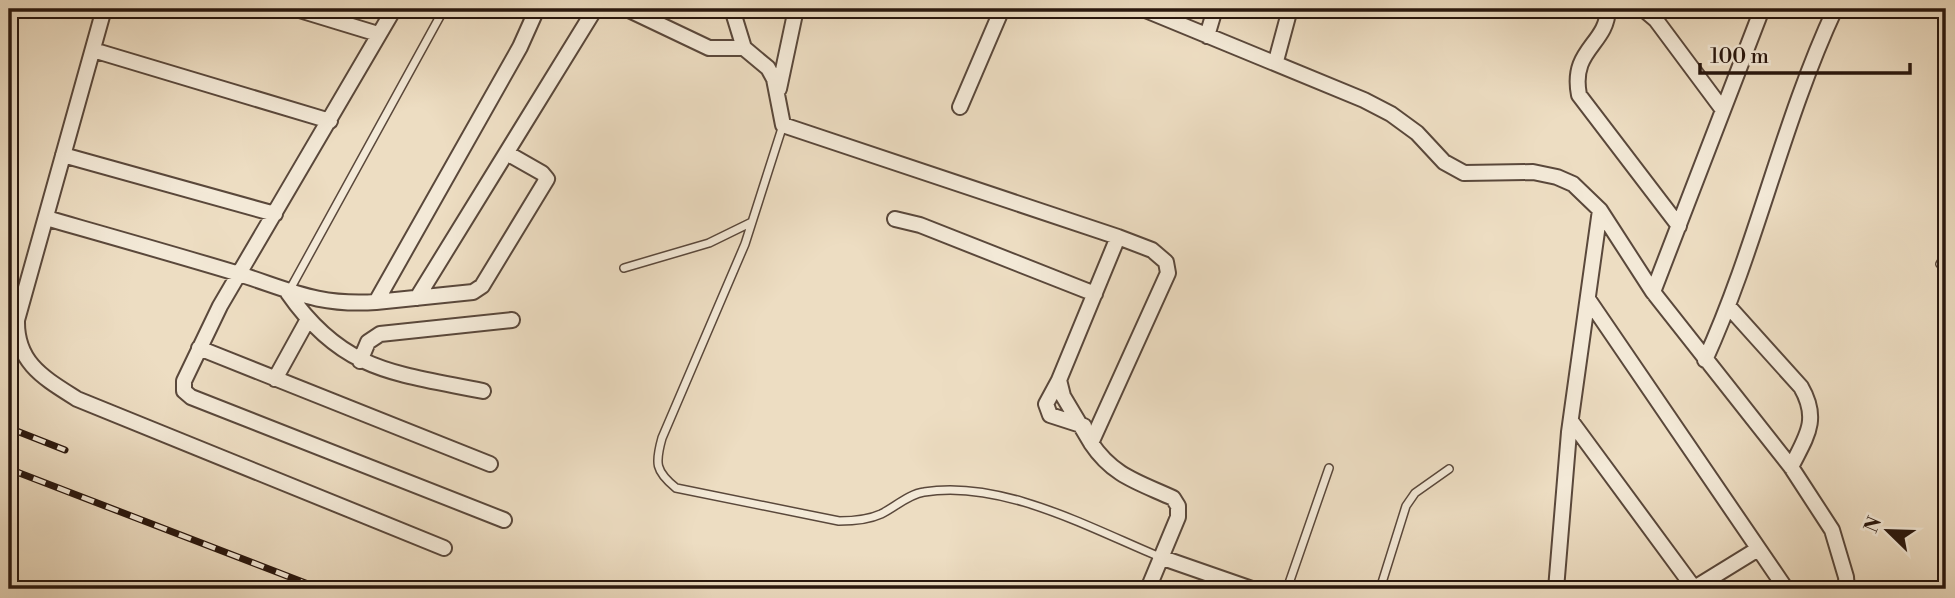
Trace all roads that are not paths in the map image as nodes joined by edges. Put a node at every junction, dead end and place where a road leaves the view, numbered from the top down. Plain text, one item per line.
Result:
1 (104, 9) edge
2 (296, 9) edge
3 (394, 9) edge
4 (444, 9) edge
5 (537, 9) edge
6 (595, 9) edge
7 (627, 9) edge
8 (732, 9) edge
9 (796, 9) edge
10 (1002, 9) edge
11 (1143, 9) edge
12 (1215, 9) edge
13 (1290, 9) edge
14 (1608, 9) edge
15 (1643, 9) edge
16 (1762, 9) edge
17 (1835, 9) edge
18 (378, 34) junction
19 (1207, 36) junction
20 (744, 48) junction
21 (93, 50) junction
22 (1276, 61) junction
23 (778, 90) junction
24 (960, 107) dead end
25 (1723, 110) junction
26 (330, 121) junction
27 (783, 125) junction
28 (507, 153) junction
29 (63, 155) junction
30 (1600, 210) junction
31 (275, 214) junction
32 (46, 218) junction
33 (895, 219) dead end
34 (752, 222) junction
35 (1679, 226) junction
36 (1118, 237) junction
37 (1946, 254) edge
38 (1940, 264) dead end
39 (624, 268) dead end
40 (239, 274) junction
41 (1653, 292) junction
42 (288, 293) junction
43 (1095, 295) junction
44 (417, 298) junction
45 (1588, 299) junction
46 (376, 302) junction
47 (1729, 307) junction
48 (512, 320) dead end
49 (307, 321) junction
50 (199, 348) junction
51 (1705, 360) junction
52 (360, 361) junction
53 (275, 379) junction
54 (1059, 380) junction
55 (483, 391) dead end
56 (1571, 421) junction
57 (1100, 422) junction
58 (1082, 427) junction
59 (1091, 443) junction
60 (490, 464) dead end
61 (1791, 467) junction
62 (1329, 468) dead end
63 (1449, 469) dead end
64 (504, 520) dead end
65 (444, 548) dead end
66 (1758, 549) junction
67 (1160, 557) junction
68 (1148, 589) edge
69 (1252, 589) edge
70 (1287, 589) edge
71 (1380, 589) edge
72 (1556, 589) edge
73 (1694, 589) edge
74 (1786, 589) edge
75 (1847, 589) edge

1 - 21 street
2 - 18 street
3 - 18 street
4 - 42 lane
5 - 46 street
6 - 28 street
7 - 20 street
8 - 20 street
9 - 23 street
10 - 24 street
11 - 19 street
12 - 19 street
13 - 22 street
14 - 35 street
15 - 25 street
16 - 25 street
17 - 47 street
18 - 26 street
19 - 22 street
20 - 23 street
21 - 26 street
21 - 29 street
22 - 30 street
23 - 27 street
25 - 35 street
26 - 31 street
27 - 34 lane
27 - 36 street
28 - 44 street
28 - 44 street
29 - 31 street
29 - 32 street
30 - 41 street
30 - 45 street
31 - 40 street
32 - 40 street
32 - 65 street
33 - 43 street
34 - 39 lane
34 - 67 lane
35 - 41 street
36 - 43 street
36 - 57 street
37 - 38 lane
40 - 42 street
40 - 50 street
41 - 51 street
42 - 46 street
42 - 49 street
43 - 54 street
44 - 46 street
45 - 56 street
45 - 66 street
47 - 51 street
47 - 61 street
48 - 52 street
49 - 52 street
49 - 53 street
50 - 53 street
50 - 64 street
51 - 61 street
52 - 55 street
53 - 60 street
54 - 58 street
54 - 58 street
56 - 72 street
56 - 73 street
57 - 58 street
57 - 59 street
58 - 59 street
59 - 67 street
61 - 75 street
62 - 70 lane
63 - 71 lane
66 - 73 street
66 - 74 street
67 - 68 street
67 - 69 street

